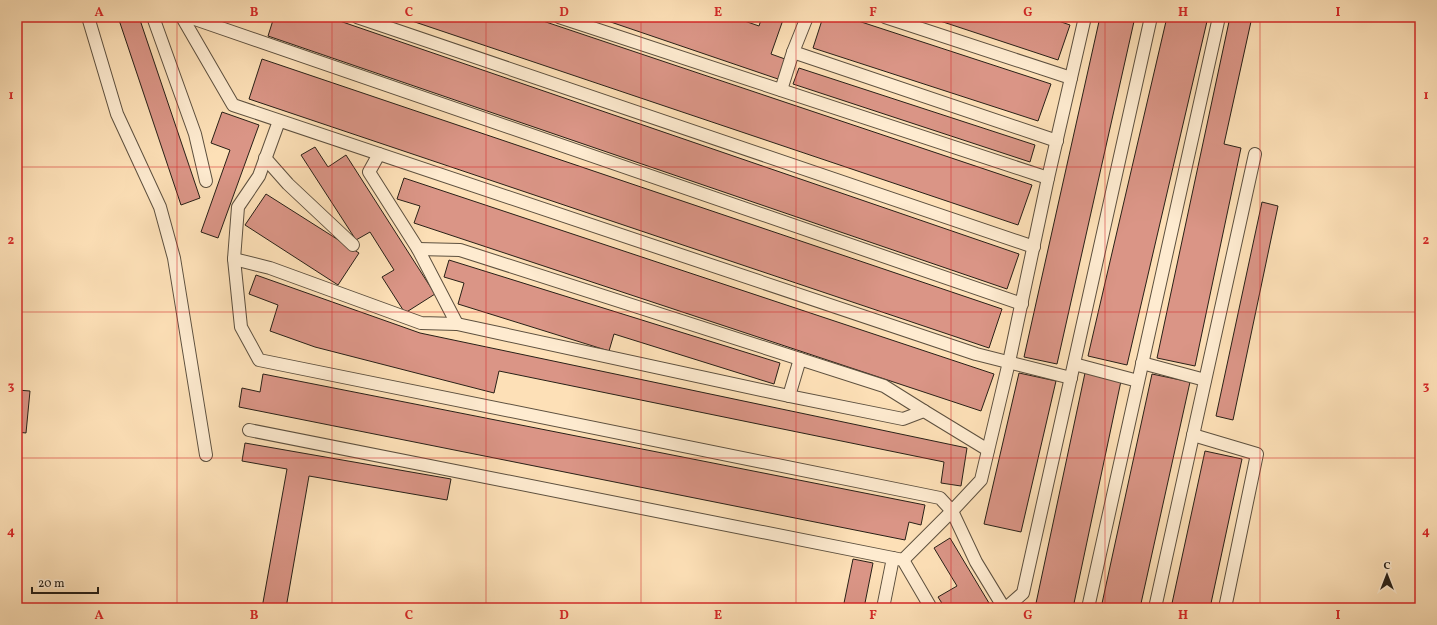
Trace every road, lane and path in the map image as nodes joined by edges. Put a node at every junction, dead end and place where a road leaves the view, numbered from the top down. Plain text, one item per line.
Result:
1 (88, 17) edge
2 (153, 17) edge
3 (182, 17) edge
4 (189, 17) edge
5 (357, 17) edge
6 (559, 17) edge
7 (807, 17) edge
8 (885, 17) edge
9 (1085, 17) edge
10 (1151, 17) edge
11 (1219, 17) edge
12 (794, 52) junction
13 (1071, 78) junction
14 (781, 90) junction
15 (279, 121) junction
16 (1057, 141) junction
17 (379, 154) junction
18 (1255, 154) dead end
19 (266, 158) junction
20 (1048, 178) junction
21 (206, 181) dead end
22 (353, 244) dead end
23 (1034, 247) junction
24 (418, 249) junction
25 (234, 259) junction
26 (1022, 304) junction
27 (457, 324) junction
28 (800, 359) junction
29 (1009, 362) junction
30 (1142, 363) junction
31 (1074, 364) junction
32 (1071, 378) junction
33 (1205, 380) junction
34 (1138, 381) junction
35 (789, 396) junction
36 (924, 411) junction
37 (249, 430) dead end
38 (1193, 434) junction
39 (988, 450) junction
40 (206, 455) dead end
41 (952, 511) junction
42 (898, 559) junction
43 (883, 608) edge
44 (931, 608) edge
45 (1005, 608) edge
46 (1088, 608) edge
47 (1155, 608) edge
48 (1225, 608) edge

1 - 40 lane
2 - 21 lane
3 - 15 lane
4 - 26 lane
5 - 23 lane
6 - 14 lane
7 - 12 lane
8 - 13 lane
9 - 13 lane
10 - 31 lane
11 - 30 lane
12 - 14 lane
12 - 16 lane
13 - 16 lane
14 - 20 lane
15 - 17 lane
15 - 19 lane
16 - 20 lane
17 - 24 lane
17 - 29 lane
18 - 33 lane
19 - 22 lane
19 - 25 lane
20 - 23 lane
23 - 26 lane
24 - 27 lane
24 - 28 lane
25 - 27 lane
25 - 41 lane
26 - 29 lane
27 - 35 lane
28 - 35 lane
28 - 36 lane
29 - 32 lane
29 - 39 lane
30 - 33 lane
30 - 34 lane
31 - 32 lane
31 - 34 lane
32 - 45 lane
33 - 38 lane
34 - 46 lane
35 - 36 lane
36 - 39 lane
37 - 42 lane
38 - 47 lane
38 - 48 lane
39 - 41 lane
41 - 42 lane
41 - 45 lane
42 - 43 lane
42 - 44 lane

